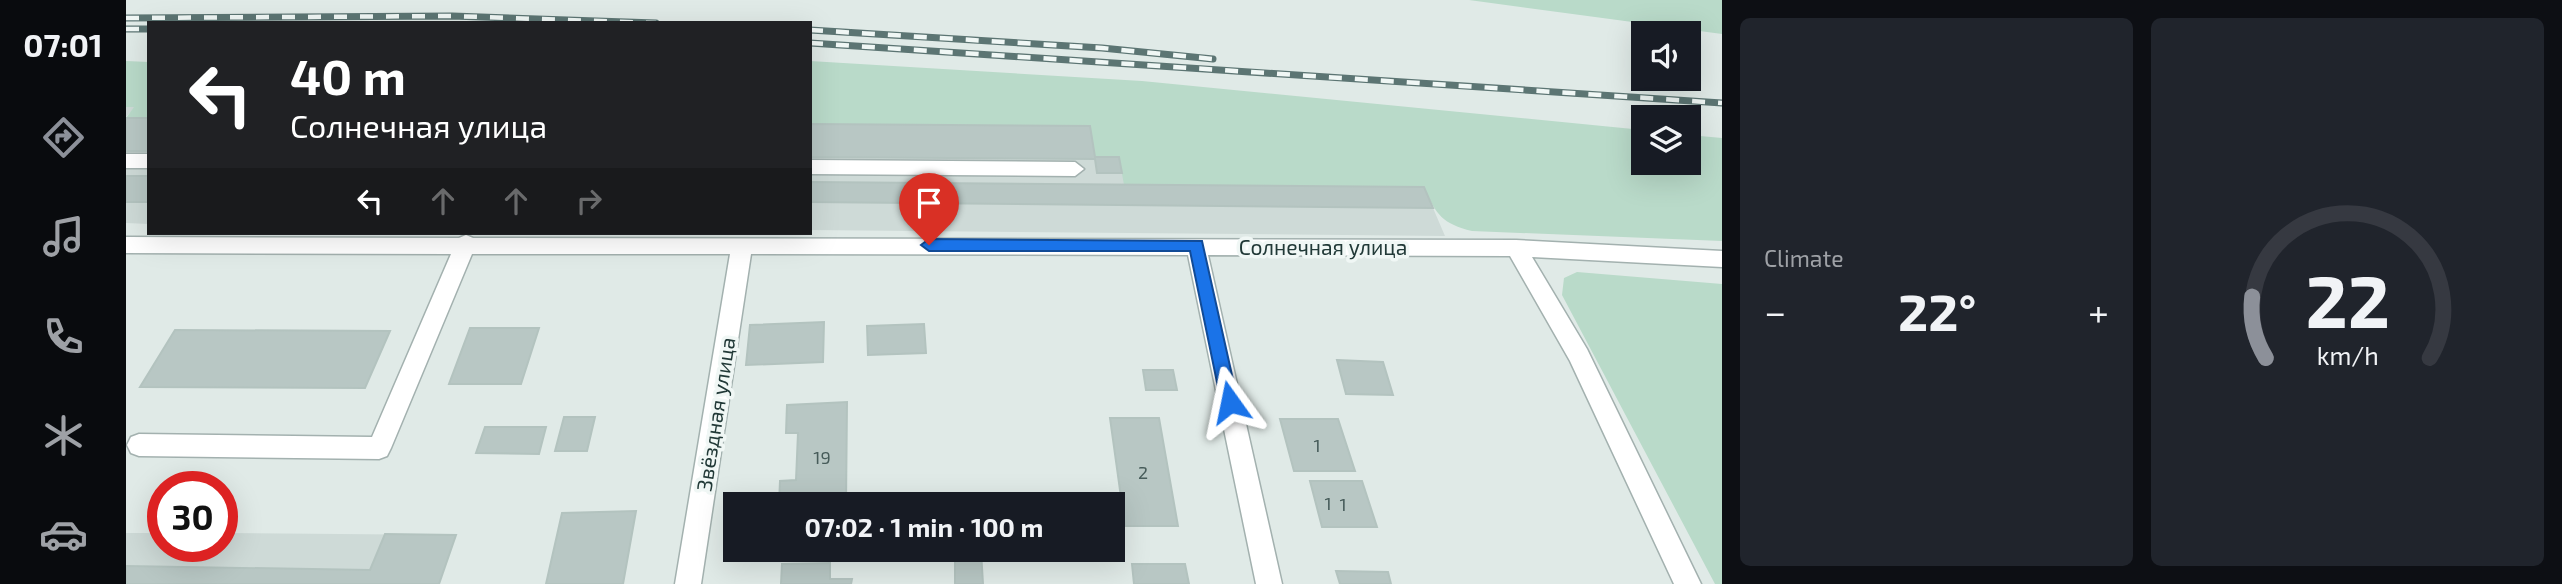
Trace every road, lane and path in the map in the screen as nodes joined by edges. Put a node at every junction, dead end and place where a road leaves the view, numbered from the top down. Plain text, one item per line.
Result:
1 (126, 161) edge
2 (147, 161) edge
3 (812, 167) edge
4 (1075, 169) dead end
5 (466, 243) junction
6 (742, 244) junction
7 (126, 245) edge
8 (1196, 246) junction
9 (1516, 248) junction
10 (1722, 259) edge
11 (139, 445) dead end
12 (688, 584) edge
13 (1269, 584) edge
14 (1688, 584) edge

1 - 2 street
3 - 4 street
5 - 6 street, Солнечная улица
5 - 7 street, Солнечная улица
5 - 11 street
6 - 8 street, Солнечная улица
6 - 12 street, Звёздная улица
8 - 9 street, Солнечная улица
8 - 13 street
9 - 10 street, Солнечная улица
9 - 14 street

